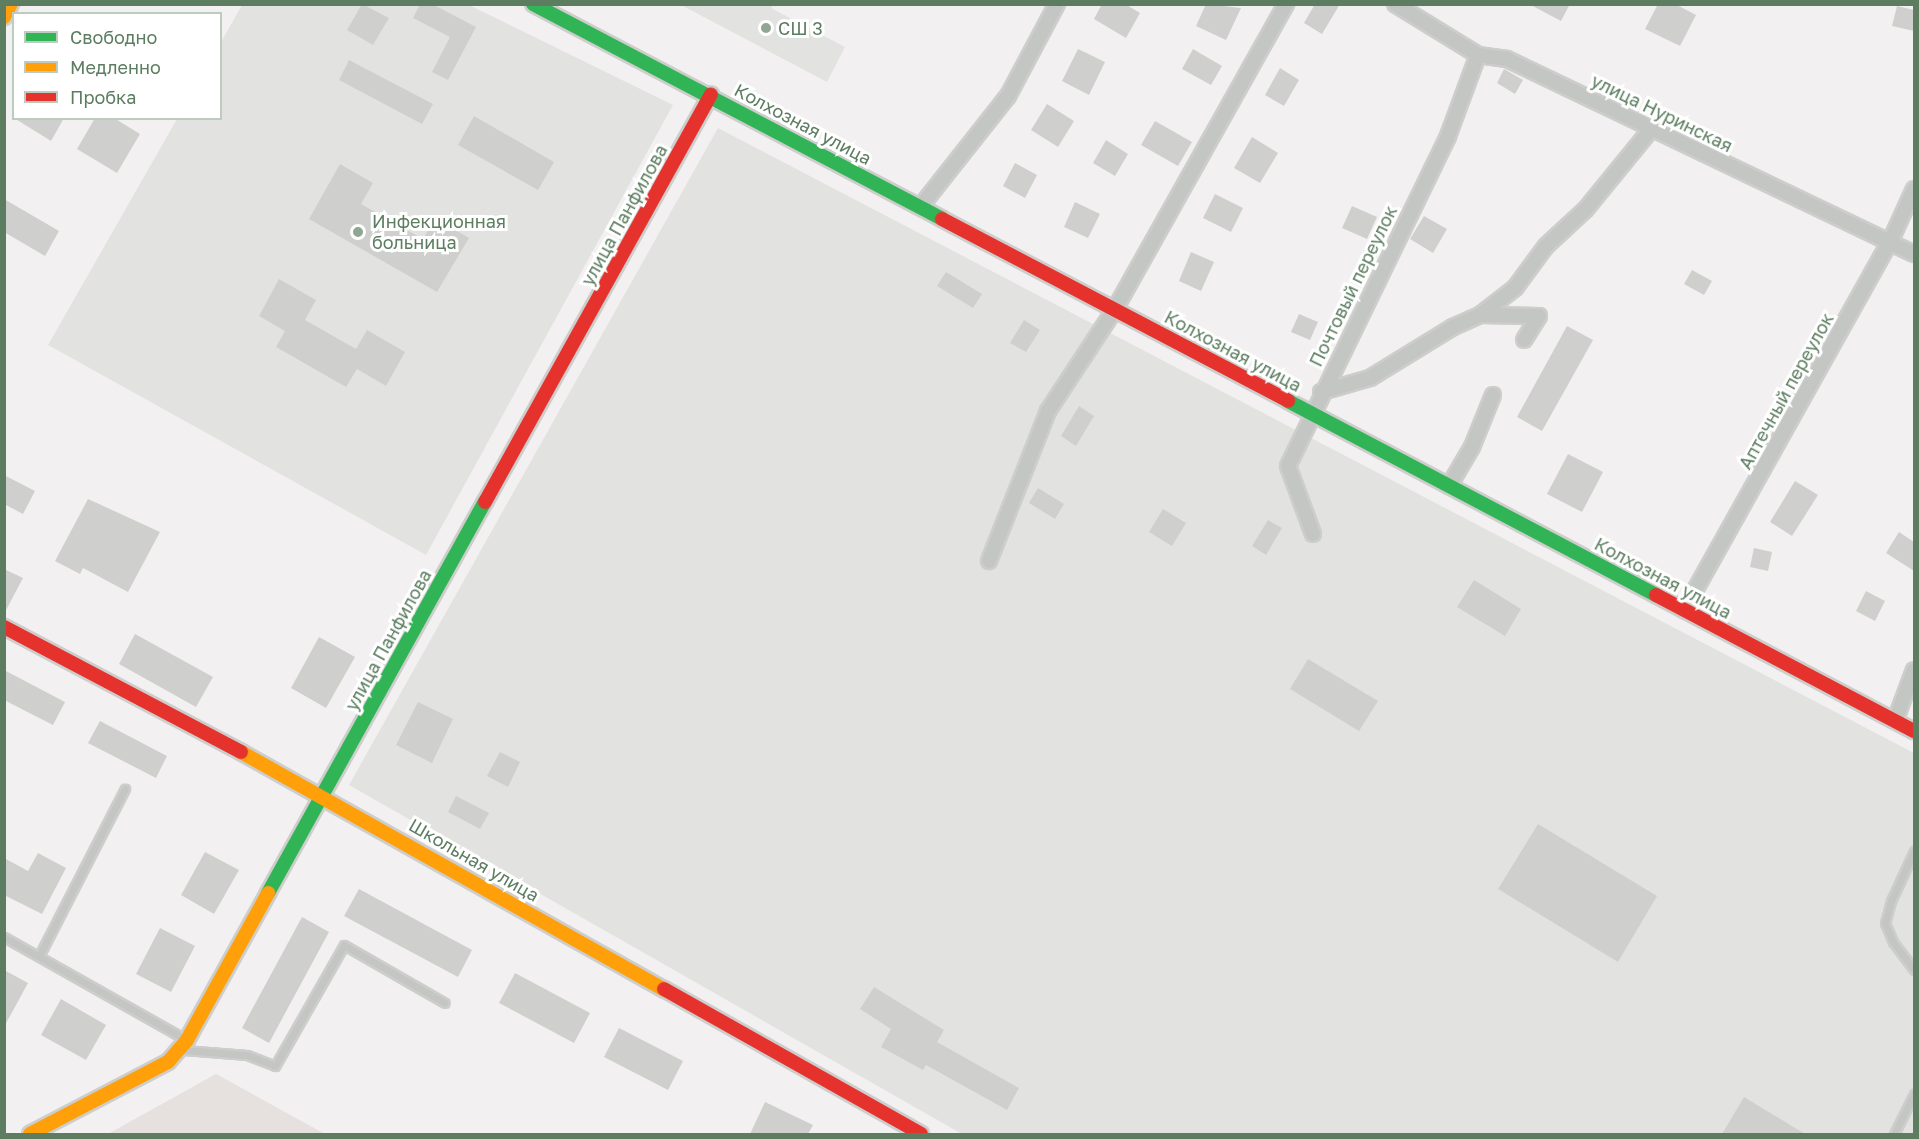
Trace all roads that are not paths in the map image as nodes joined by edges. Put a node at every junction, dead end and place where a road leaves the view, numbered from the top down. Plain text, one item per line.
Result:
1 (11, 4) edge
2 (533, 4) edge
3 (1058, 4) edge
4 (1286, 4) edge
5 (1395, 4) edge
6 (4, 17) edge
7 (1478, 55) junction
8 (711, 95) junction
9 (1652, 128) junction
10 (1914, 189) edge
11 (921, 206) junction
12 (1890, 242) junction
13 (1914, 254) edge
14 (1114, 309) junction
15 (1480, 315) junction
16 (1524, 340) dead end
17 (1321, 392) junction
18 (1493, 395) dead end
19 (1311, 413) junction
20 (1449, 486) junction
21 (1313, 534) dead end
22 (989, 561) dead end
23 (1684, 610) junction
24 (4, 627) edge
25 (1914, 670) edge
26 (1895, 721) junction
27 (1914, 731) edge
28 (125, 789) dead end
29 (322, 795) junction
30 (1914, 851) edge
31 (4, 937) edge
32 (39, 956) junction
33 (1914, 970) edge
34 (445, 1003) dead end
35 (183, 1045) junction
36 (1914, 1094) edge
37 (30, 1134) edge
38 (921, 1134) edge
39 (1894, 1134) edge

1 - 6 street
2 - 8 street, Колхозная улица
3 - 11 street
4 - 14 street
5 - 7 street, улица Нуринская
7 - 9 street, улица Нуринская
7 - 17 street, Почтовый переулок
8 - 11 street, Колхозная улица
8 - 29 street, улица Панфилова
9 - 12 street, улица Нуринская
9 - 15 street
10 - 12 street, Аптечный переулок
11 - 14 street, Колхозная улица
12 - 13 street, улица Нуринская
12 - 23 street, Аптечный переулок
14 - 19 street, Колхозная улица
14 - 22 street
15 - 16 street
15 - 17 street
17 - 19 street, Почтовый переулок
18 - 20 street
19 - 20 street, Колхозная улица
19 - 21 street, Почтовый переулок
20 - 23 street, Колхозная улица
23 - 26 street, Колхозная улица
24 - 29 street, Школьная улица
25 - 26 street
26 - 27 street, Колхозная улица
28 - 32 lane
29 - 35 street, улица Панфилова
29 - 38 street, Школьная улица
30 - 33 lane
31 - 32 lane
32 - 35 lane
34 - 35 lane
35 - 37 street, улица Панфилова
36 - 39 lane

